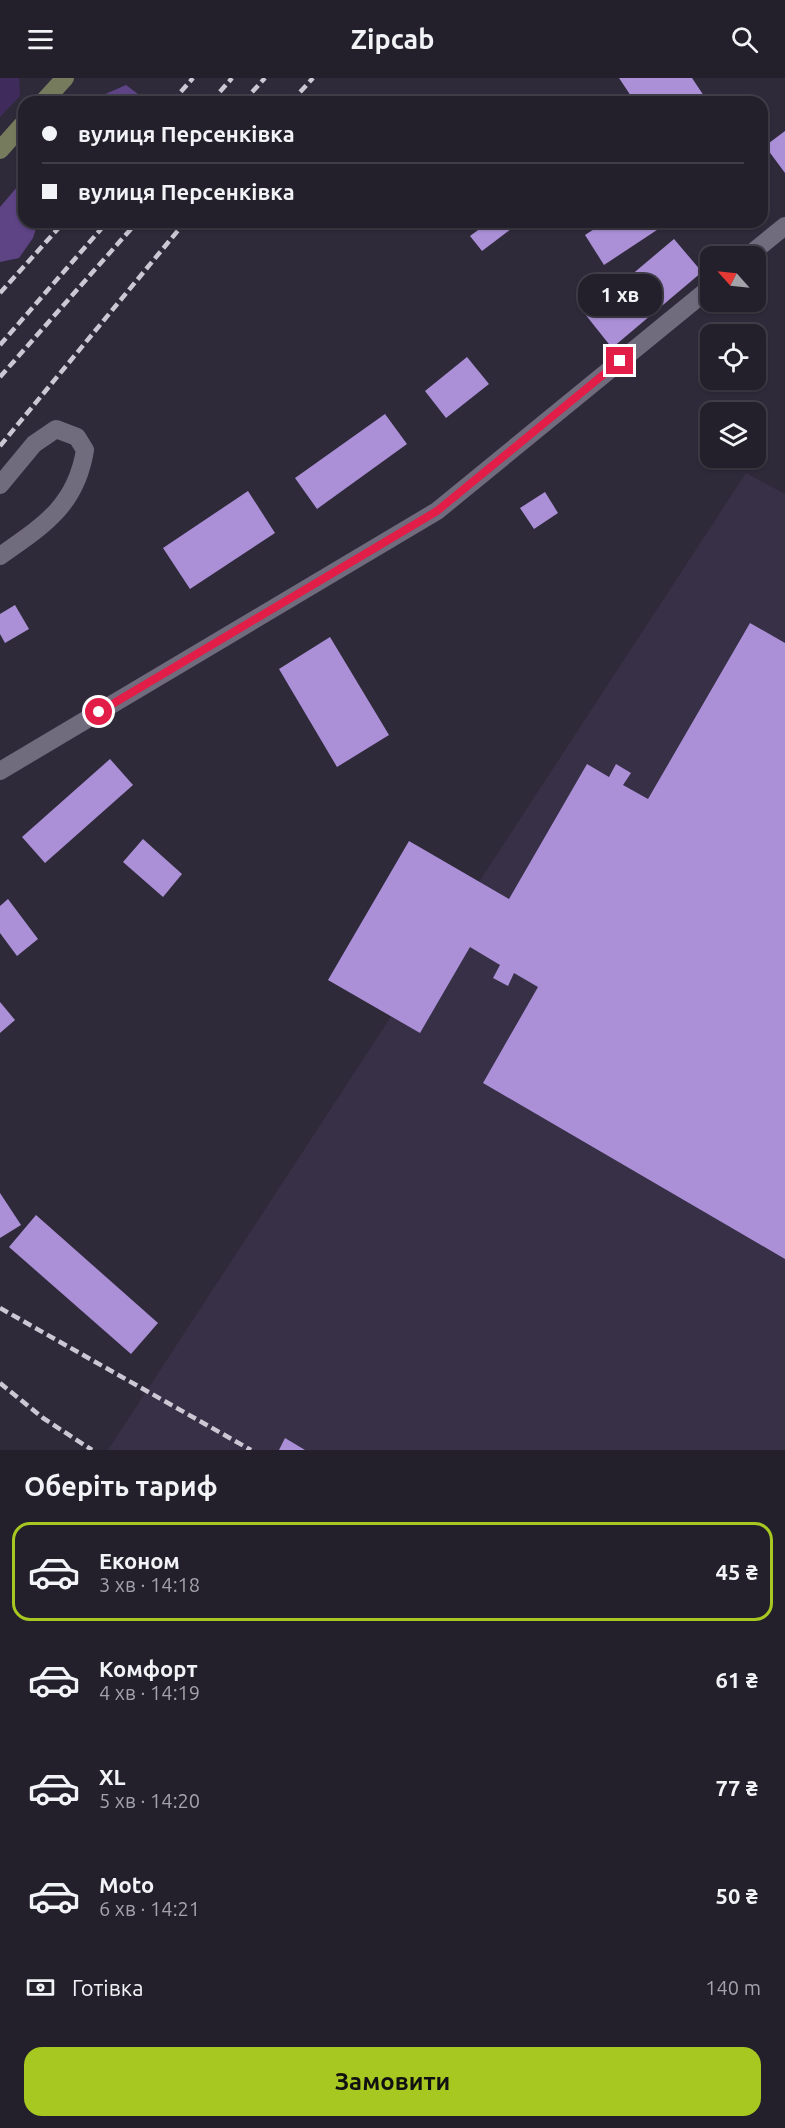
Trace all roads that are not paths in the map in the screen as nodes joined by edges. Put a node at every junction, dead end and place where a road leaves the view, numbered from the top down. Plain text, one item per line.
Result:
1 (65, 78) edge
2 (48, 96) edge
3 (18, 130) edge
4 (0, 150) edge
5 (785, 226) edge
6 (760, 246) edge
7 (700, 296) edge
8 (0, 485) edge
9 (0, 556) edge
10 (0, 771) edge

1 - 2 main road
3 - 4 main road
5 - 6 street
7 - 10 street
8 - 9 street

